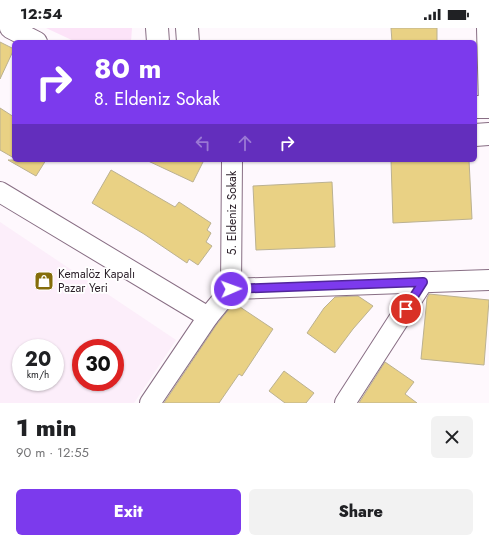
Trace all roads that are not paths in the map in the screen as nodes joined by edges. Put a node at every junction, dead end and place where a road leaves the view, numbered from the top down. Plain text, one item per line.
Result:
1 (10, 28) edge
2 (157, 28) edge
3 (188, 28) edge
4 (487, 28) edge
5 (33, 40) edge
6 (158, 40) edge
7 (188, 40) edge
8 (477, 107) edge
9 (489, 107) edge
10 (489, 134) edge
11 (477, 135) edge
12 (232, 162) edge
13 (0, 192) edge
14 (489, 280) edge
15 (423, 282) junction
16 (231, 289) junction
17 (208, 317) junction
18 (150, 403) edge
19 (345, 403) edge

1 - 5 street
2 - 6 street
3 - 7 street
4 - 9 street
8 - 9 street
10 - 11 street
12 - 16 street, 5. Eldeniz Sokak
13 - 17 street
14 - 15 street
15 - 16 street
15 - 19 street
16 - 17 street
17 - 18 street

